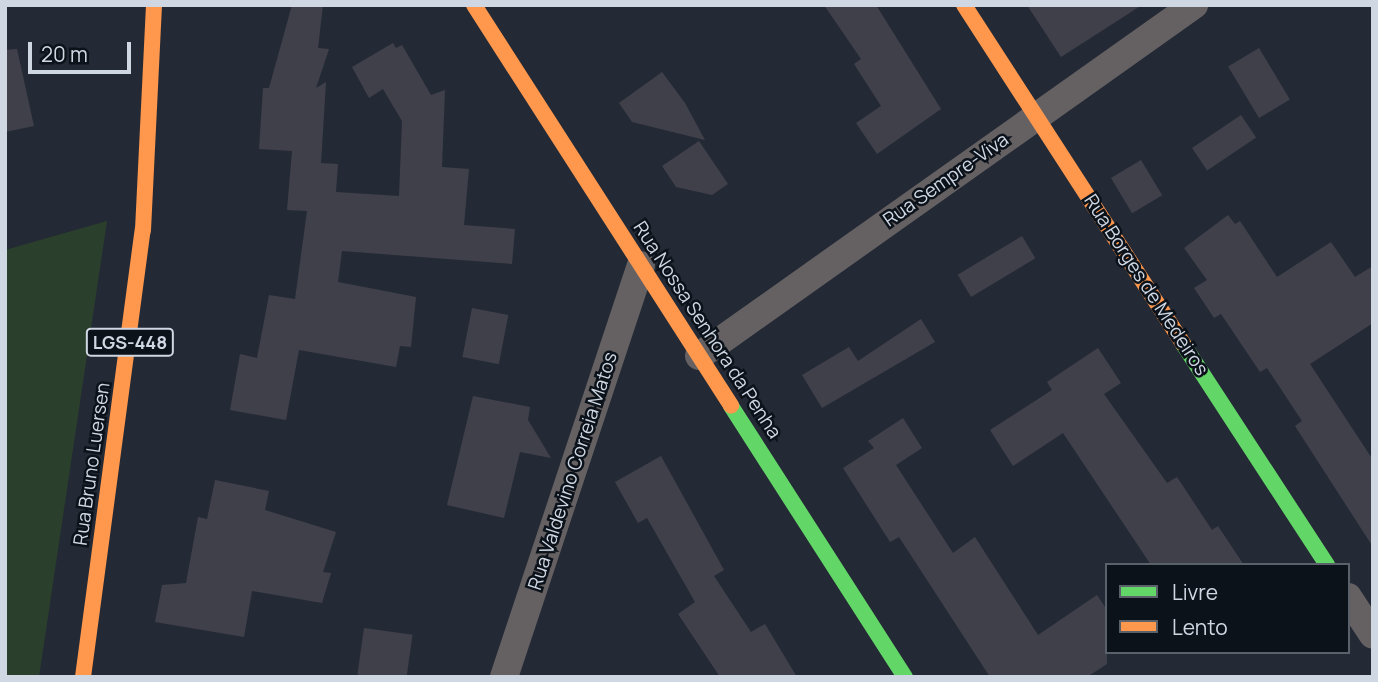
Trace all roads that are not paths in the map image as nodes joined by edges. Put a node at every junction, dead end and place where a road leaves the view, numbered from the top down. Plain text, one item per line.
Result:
1 (154, 5) edge
2 (474, 5) edge
3 (964, 5) edge
4 (1194, 5) edge
5 (1036, 116) junction
6 (641, 265) junction
7 (699, 356) junction
8 (1326, 563) edge
9 (1350, 600) edge
10 (1373, 635) edge
11 (83, 677) edge
12 (505, 677) edge
13 (905, 677) edge

1 - 11 street, Rua Bruno Luersen / LGS-448
2 - 6 street, Rua Nossa Senhora da Penha
3 - 5 street, Rua Borges de Medeiros
4 - 5 street, Rua Sempre-Viva
5 - 7 street, Rua Sempre-Viva
5 - 8 street, Rua Borges de Medeiros
6 - 7 street, Rua Nossa Senhora da Penha
6 - 12 street, Rua Valdevino Correia Matos
7 - 13 street, Rua Nossa Senhora da Penha
9 - 10 street

